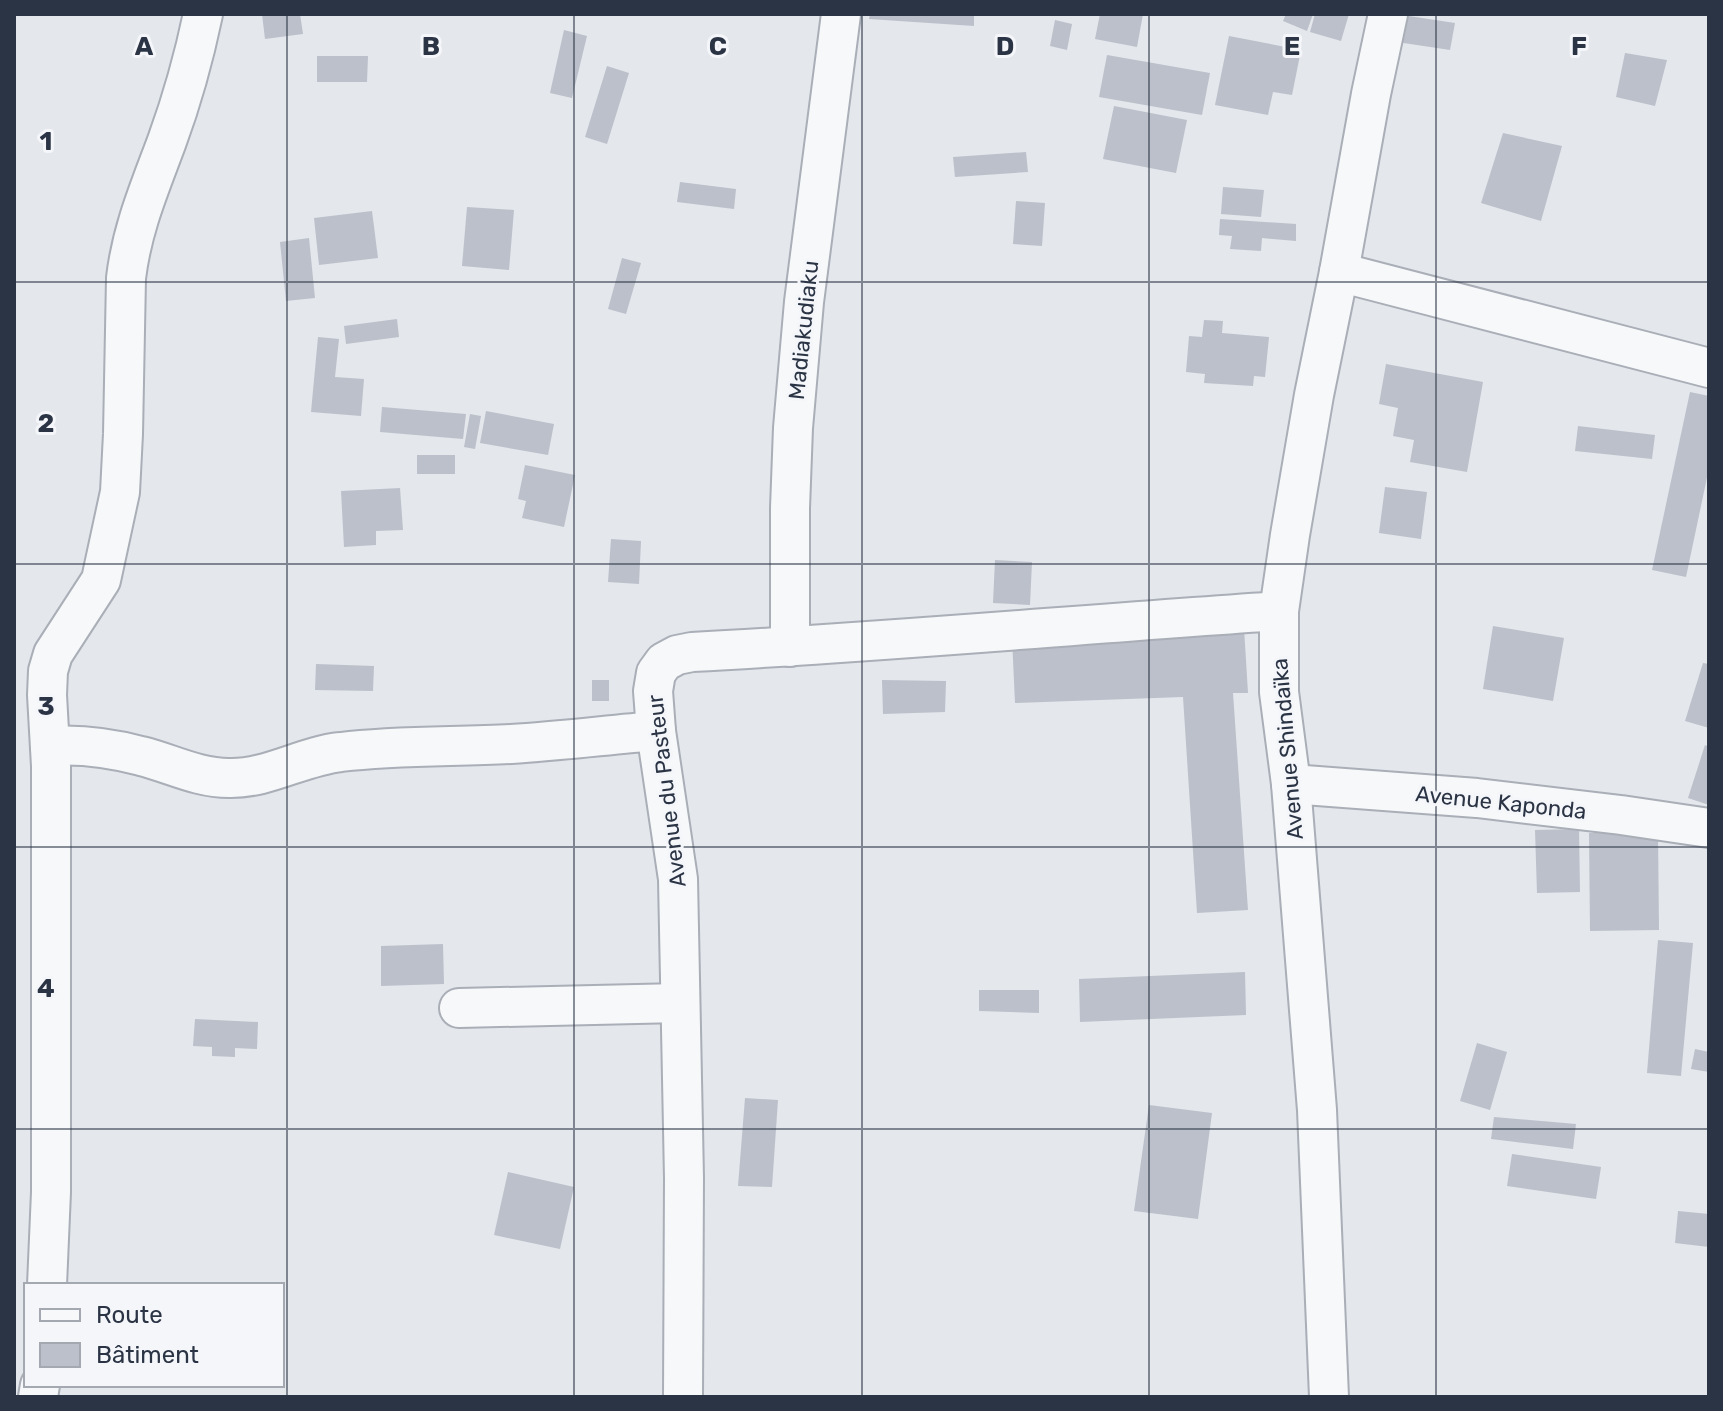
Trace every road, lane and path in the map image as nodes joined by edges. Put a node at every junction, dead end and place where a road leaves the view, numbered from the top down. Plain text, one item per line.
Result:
1 (203, 14) edge
2 (841, 14) edge
3 (1388, 14) edge
4 (1339, 272) junction
5 (1709, 368) edge
6 (1279, 611) junction
7 (790, 647) junction
8 (656, 731) junction
9 (50, 746) junction
10 (1291, 784) junction
11 (1709, 828) edge
12 (680, 1003) junction
13 (459, 1008) dead end
14 (47, 1283) edge
15 (683, 1397) edge
16 (1329, 1397) edge

1 - 9 street
2 - 7 street, Madiakudiaku
3 - 4 street, Avenue Shindaïka
4 - 5 street
4 - 6 street, Avenue Shindaïka
6 - 7 street, Avenue du Pasteur
6 - 10 street, Avenue Shindaïka
7 - 8 street, Avenue du Pasteur
8 - 9 street
8 - 12 street, Avenue du Pasteur
9 - 14 street
10 - 11 street, Avenue Kaponda
10 - 16 street, Avenue Shindaïka
12 - 13 street
12 - 15 street, Avenue du Pasteur

